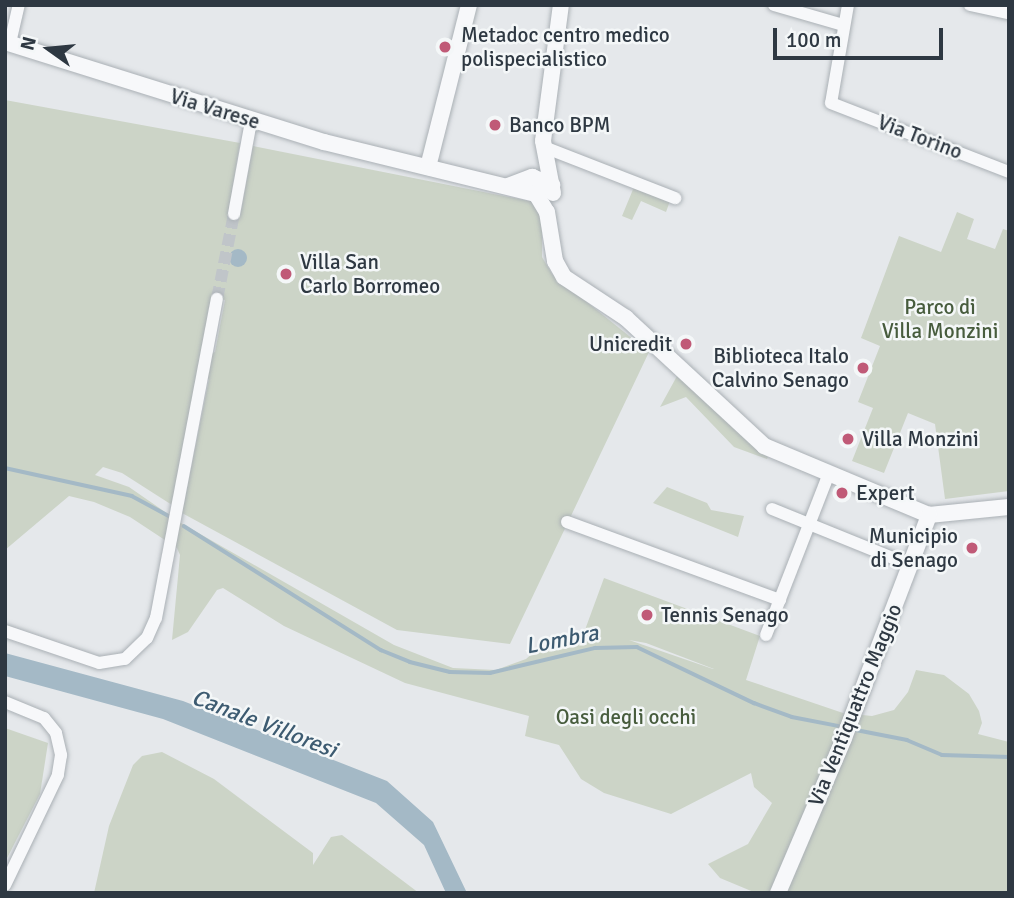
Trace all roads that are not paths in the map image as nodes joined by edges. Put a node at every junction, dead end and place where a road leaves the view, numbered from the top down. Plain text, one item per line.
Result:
1 (19, 5) edge
2 (469, 5) edge
3 (561, 5) edge
4 (774, 5) edge
5 (848, 5) edge
6 (970, 5) edge
7 (1009, 13) edge
8 (843, 25) junction
9 (8, 43) edge
10 (251, 121) junction
11 (544, 148) junction
12 (428, 167) junction
13 (1009, 172) edge
14 (552, 185) junction
15 (508, 186) junction
16 (536, 194) junction
17 (675, 198) dead end
18 (234, 214) tunnel mouth
19 (550, 223) junction
20 (216, 299) tunnel mouth
21 (829, 473) junction
22 (1009, 507) edge
23 (772, 509) dead end
24 (929, 515) junction
25 (567, 522) dead end
26 (809, 523) junction
27 (910, 565) junction
28 (780, 600) junction
29 (5, 631) edge
30 (766, 635) dead end
31 (5, 702) edge
32 (5, 885) edge
33 (778, 893) edge

1 - 9 street
2 - 12 street
3 - 11 street
4 - 8 street
5 - 8 street
6 - 7 street
8 - 13 street, Via Torino
9 - 10 street, Via Varese
10 - 12 street, Via Varese
10 - 18 street
11 - 14 street
11 - 17 street
12 - 15 street, Via Varese
14 - 15 street
14 - 16 street
14 - 19 street
15 - 16 street, Via Varese
16 - 19 street
19 - 21 street
20 - 29 street
21 - 24 street
21 - 26 street
22 - 24 street
23 - 26 street
24 - 27 street, Via Ventiquattro Maggio
25 - 28 street
26 - 27 street
26 - 28 street
27 - 33 street, Via Ventiquattro Maggio
28 - 30 street
31 - 32 street

